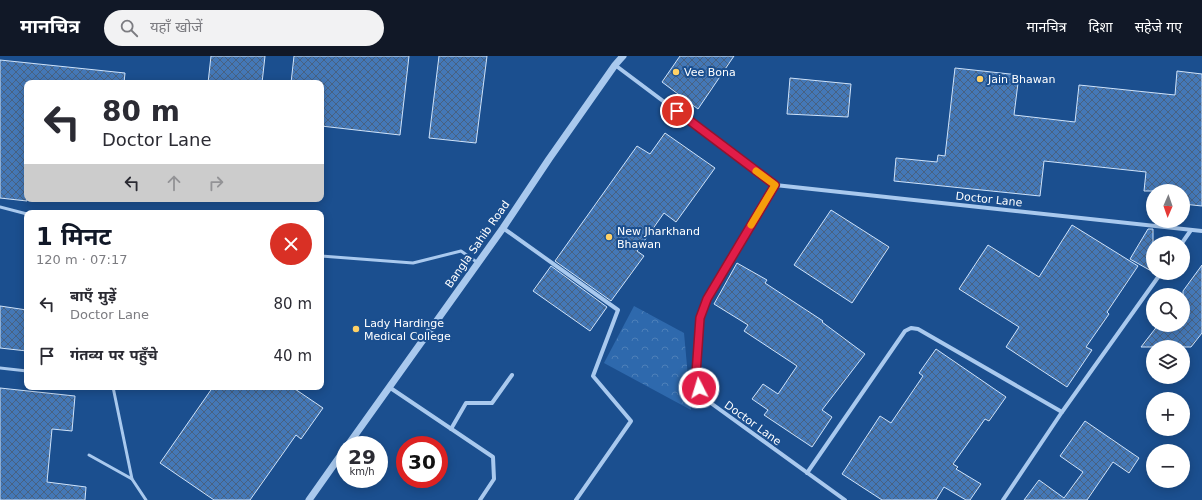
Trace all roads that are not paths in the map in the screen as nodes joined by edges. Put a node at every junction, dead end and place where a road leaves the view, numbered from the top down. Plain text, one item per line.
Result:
1 (623, 56) edge
2 (615, 65) junction
3 (775, 185) junction
4 (0, 207) edge
5 (24, 213) edge
6 (503, 228) junction
7 (1192, 230) junction
8 (1202, 231) edge
9 (1187, 236) edge
10 (324, 256) edge
11 (478, 263) junction
12 (1156, 280) edge
13 (0, 368) edge
14 (24, 371) edge
15 (512, 375) dead end
16 (389, 387) junction
17 (114, 390) edge
18 (1062, 412) junction
19 (451, 429) junction
20 (354, 436) edge
21 (89, 455) dead end
22 (336, 462) edge
23 (807, 473) junction
24 (132, 479) junction
25 (146, 500) edge
26 (309, 500) edge
27 (480, 500) edge
28 (576, 500) edge
29 (845, 500) edge
30 (1003, 500) edge

1 - 2 street, Bangla Sahib Road
2 - 3 street
2 - 6 street, Bangla Sahib Road
3 - 7 street, Doctor Lane
3 - 23 street, Doctor Lane
4 - 5 lane
6 - 11 street, Bangla Sahib Road
6 - 28 street
7 - 8 street, Doctor Lane
7 - 9 street
10 - 11 lane
11 - 16 street, Bangla Sahib Road
12 - 18 street
13 - 14 lane
15 - 19 street
16 - 19 street
16 - 20 street, Bangla Sahib Road
17 - 24 lane
18 - 23 street
18 - 30 street
19 - 27 street
21 - 24 lane
22 - 26 street
23 - 29 street, Doctor Lane
24 - 25 lane

